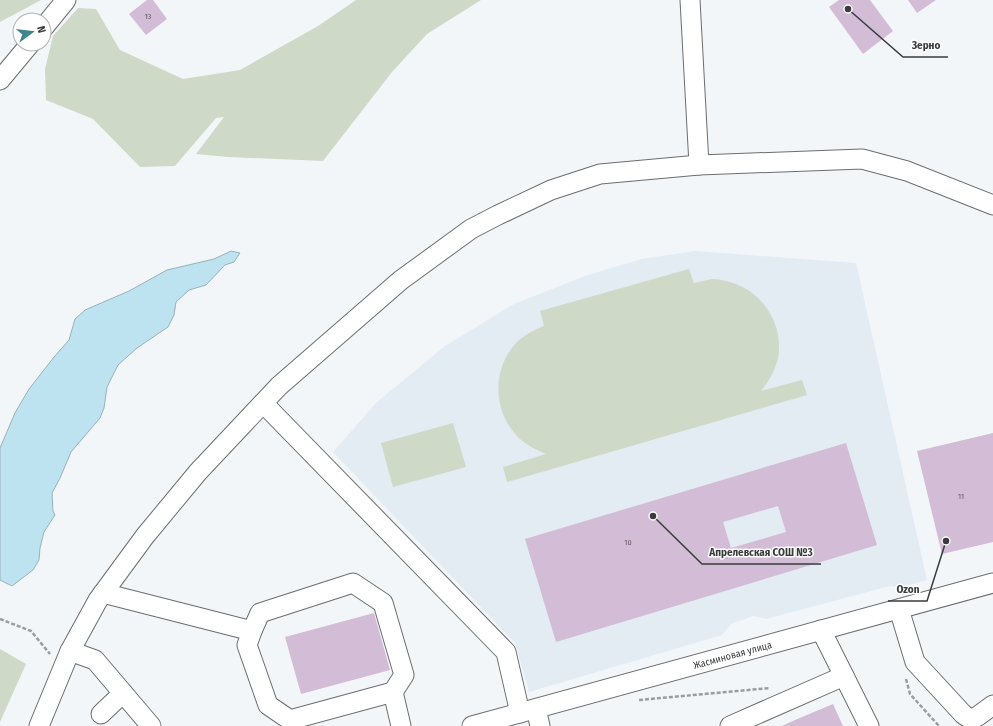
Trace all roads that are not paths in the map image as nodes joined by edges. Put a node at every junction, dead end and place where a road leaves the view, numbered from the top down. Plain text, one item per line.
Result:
1 (66, 0) edge
2 (690, 0) edge
3 (52, 17) edge
4 (23, 52) edge
5 (0, 80) edge
6 (699, 165) junction
7 (993, 205) edge
8 (263, 403) junction
9 (993, 583) edge
10 (104, 593) junction
11 (899, 609) junction
12 (821, 630) junction
13 (252, 631) junction
14 (67, 658) junction
15 (844, 676) junction
16 (393, 692) junction
17 (123, 693) junction
18 (993, 705) edge
19 (101, 714) dead end
20 (532, 716) edge
21 (502, 722) edge
22 (291, 723) edge
23 (39, 726) edge
24 (151, 726) edge
25 (401, 726) edge
26 (472, 726) edge
27 (730, 726) edge
28 (869, 726) edge

1 - 3 street
2 - 6 street
4 - 5 street
6 - 7 street
6 - 8 street
8 - 10 street
8 - 20 street
9 - 11 street, Жасминовая улица
10 - 13 street
10 - 14 street
11 - 12 street, Жасминовая улица
11 - 18 street
12 - 15 street
12 - 20 street, Жасминовая улица
13 - 16 street
13 - 22 street
14 - 17 street
14 - 23 street
15 - 27 street
15 - 28 street
16 - 22 street
16 - 25 street
17 - 19 street
17 - 24 street
20 - 21 street, Жасминовая улица
21 - 26 street, Жасминовая улица

